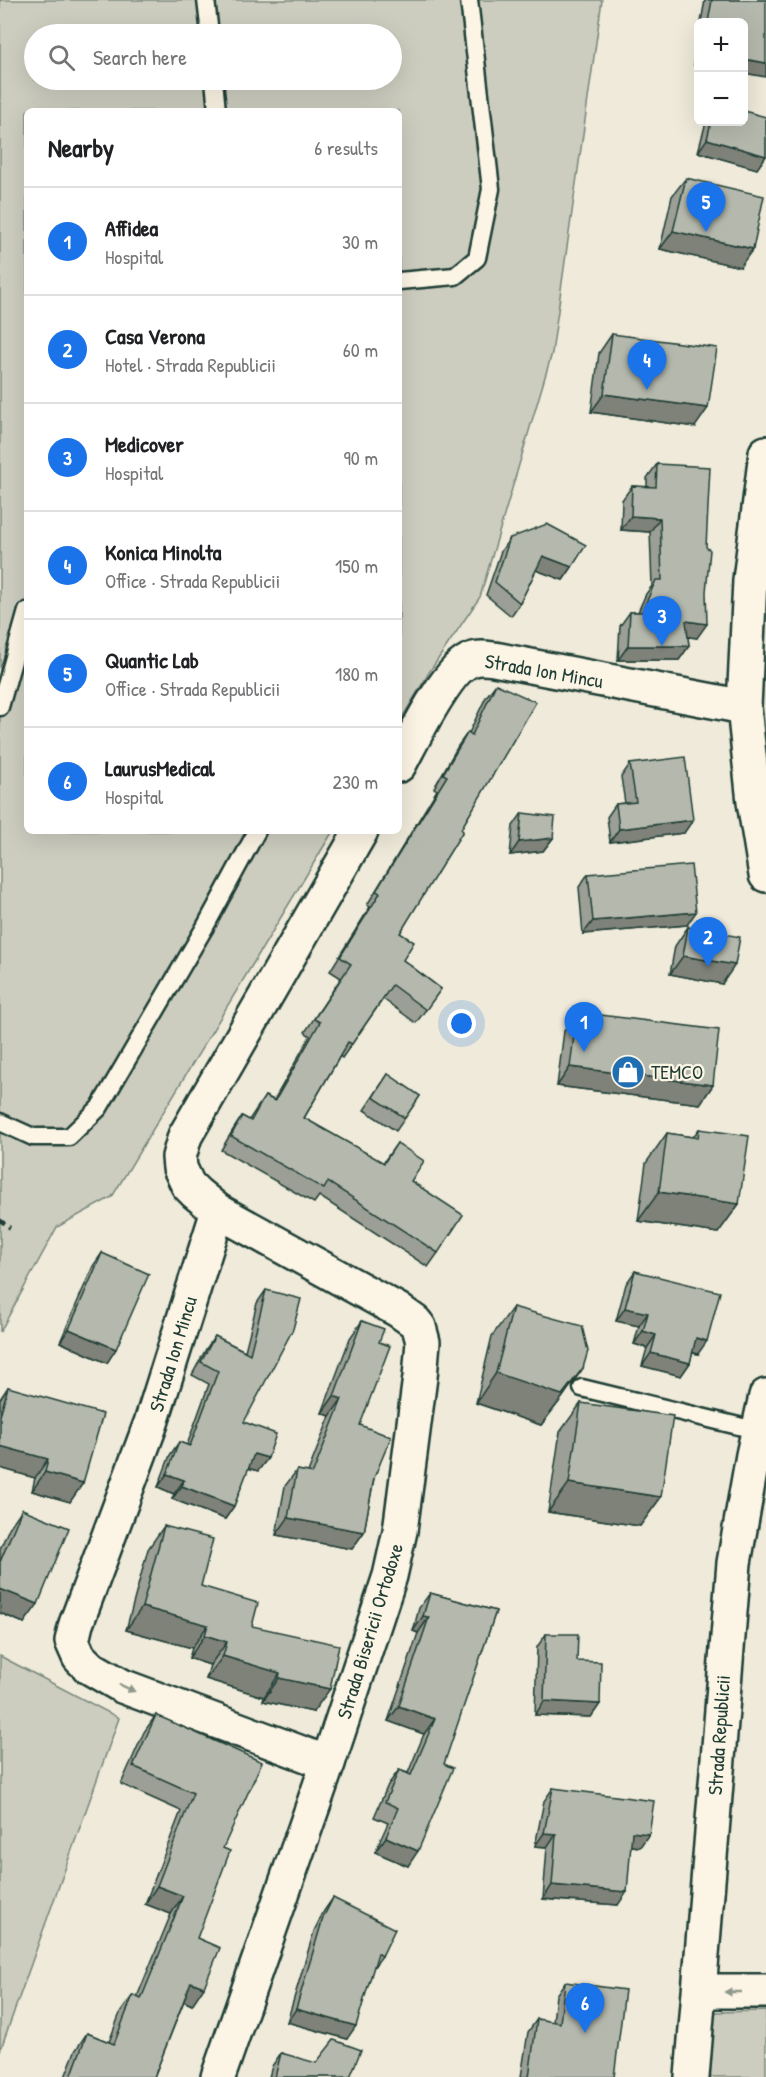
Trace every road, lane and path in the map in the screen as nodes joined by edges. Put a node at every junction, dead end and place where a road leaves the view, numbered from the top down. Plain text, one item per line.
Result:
1 (206, 0) edge
2 (469, 0) edge
3 (209, 24) edge
4 (215, 90) edge
5 (217, 108) edge
6 (402, 281) edge
7 (766, 453) edge
8 (24, 622) edge
9 (0, 707) edge
10 (744, 707) junction
11 (402, 760) edge
12 (255, 834) edge
13 (359, 834) edge
14 (766, 875) edge
15 (0, 1122) edge
16 (218, 1211) junction
17 (0, 1220) edge
18 (10, 1228) dead end
19 (582, 1388) edge
20 (766, 1396) edge
21 (759, 1431) junction
22 (328, 1763) junction
23 (700, 1991) junction
24 (766, 1991) edge
25 (218, 2077) edge
26 (692, 2077) edge

1 - 3 lane
2 - 6 lane
4 - 5 lane
7 - 10 street
8 - 9 lane
10 - 11 street, Strada Ion Mincu
10 - 14 street
12 - 15 lane
13 - 16 street
16 - 22 street, Strada Bisericii Ortodoxe
16 -> 22 street, Strada Ion Mincu
17 - 18 path
19 - 21 lane
20 - 21 street, Strada Republicii
21 - 23 street, Strada Republicii
22 - 25 street, Strada Bisericii Ortodoxe
24 -> 23 street
23 - 26 street, Strada Republicii

